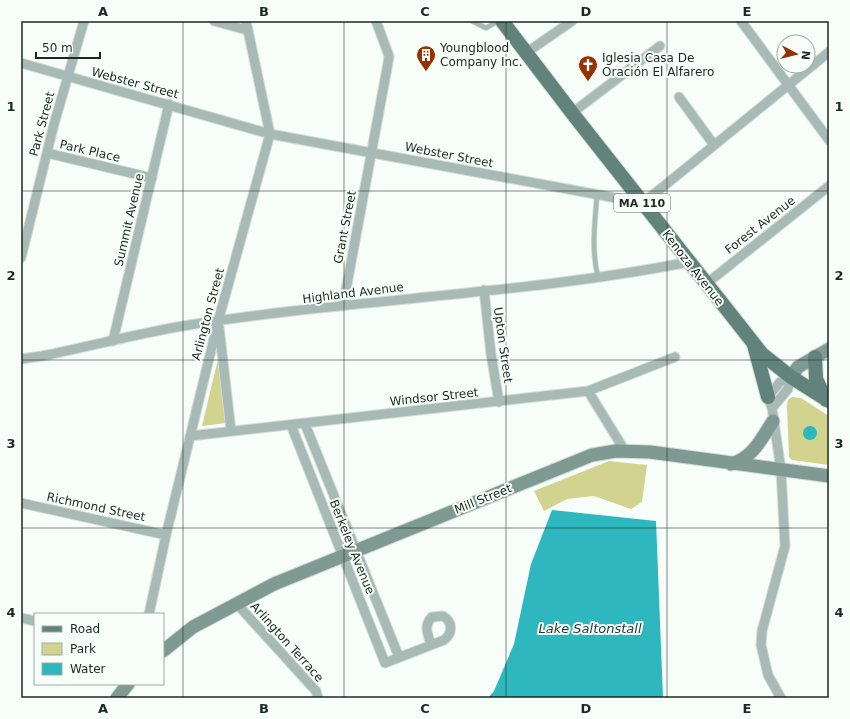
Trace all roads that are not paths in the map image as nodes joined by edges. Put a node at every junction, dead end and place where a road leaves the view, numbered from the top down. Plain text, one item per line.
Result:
1 (84, 21) edge
2 (214, 21) edge
3 (376, 21) edge
4 (472, 21) edge
5 (498, 21) edge
6 (502, 21) edge
7 (572, 21) edge
8 (742, 21) edge
9 (246, 26) edge
10 (660, 46) dead end
11 (829, 52) edge
12 (526, 53) junction
13 (21, 63) edge
14 (67, 76) junction
15 (788, 85) junction
16 (679, 97) dead end
17 (169, 104) junction
18 (572, 113) junction
19 (270, 134) junction
20 (829, 140) edge
21 (714, 145) junction
22 (371, 152) junction
23 (46, 154) junction
24 (152, 178) junction
25 (829, 186) edge
26 (597, 195) junction
27 (643, 203) junction
28 (21, 258) edge
29 (689, 262) junction
30 (598, 277) junction
31 (706, 284) junction
32 (484, 290) junction
33 (343, 306) junction
34 (218, 321) junction
35 (113, 340) junction
36 (754, 345) junction
37 (829, 349) edge
38 (675, 356) dead end
39 (815, 357) junction
40 (21, 359) edge
41 (791, 377) junction
42 (588, 392) junction
43 (827, 400) edge
44 (499, 402) junction
45 (771, 409) junction
46 (305, 424) junction
47 (291, 425) junction
48 (231, 431) junction
49 (190, 436) junction
50 (625, 451) junction
51 (731, 464) junction
52 (781, 470) junction
53 (829, 476) edge
54 (21, 503) edge
55 (166, 535) junction
56 (356, 550) junction
57 (342, 556) junction
58 (236, 603) junction
59 (149, 613) edge
60 (21, 618) edge
61 (34, 621) edge
62 (431, 645) dead end
63 (164, 650) edge
64 (400, 657) junction
65 (318, 698) edge
66 (781, 698) edge

1 - 14 street, Park Street
2 - 9 street
3 - 22 street, Grant Street
4 - 5 lane
6 - 12 main road, Kenoza Avenue / MA 110
7 - 12 street
8 - 15 street
9 - 19 street, Arlington Street
10 - 18 street
11 - 15 street
12 - 18 main road, Kenoza Avenue / MA 110
13 - 14 street, Webster Street
14 - 17 street, Webster Street
14 - 23 street, Park Street
15 - 20 street
15 - 21 street
16 - 21 street
17 - 19 street, Webster Street
17 - 24 street, Summit Avenue
18 - 27 main road, Kenoza Avenue / MA 110
19 - 22 street, Webster Street
19 - 34 street, Arlington Street
21 - 27 street
22 - 26 street, Webster Street
22 - 33 street, Grant Street
23 - 24 street, Park Place
23 - 28 street, Park Street
24 - 35 street, Summit Avenue
25 - 31 street, Forest Avenue
26 - 27 street, Webster Street
26 - 30 lane
27 - 29 main road, Kenoza Avenue / MA 110
29 - 30 street, Highland Avenue
29 - 31 main road, Kenoza Avenue / MA 110
30 - 32 street, Highland Avenue
31 - 36 main road, Kenoza Avenue / MA 110
32 - 33 street, Highland Avenue
32 - 44 street, Upton Street
33 - 34 street, Highland Avenue
34 - 35 street, Highland Avenue
34 - 48 street
34 - 49 street, Arlington Street
35 - 40 street, Highland Avenue
36 - 41 main road, Kenoza Avenue / MA 110
36 - 45 main road
37 - 39 main road
38 - 42 street, Windsor Street
39 - 41 main road
39 - 43 main road
41 - 43 main road, Kenoza Avenue / MA 110
41 - 45 street
42 - 44 street, Windsor Street
42 - 50 street
44 - 46 street, Windsor Street
45 - 51 main road
45 - 52 street
46 - 47 street, Windsor Street
46 - 56 street, Berkeley Avenue
47 - 48 street, Windsor Street
47 - 57 street, Berkeley Avenue
48 - 49 street, Windsor Street
49 - 55 street, Arlington Street
50 - 51 main road, Mill Street
50 - 56 main road, Mill Street
51 - 52 main road, Mill Street
52 - 53 main road, Mill Street
52 - 66 street
54 - 55 street, Richmond Street
55 - 59 street, Arlington Street
56 - 57 main road, Mill Street
56 - 64 street, Berkeley Avenue
57 - 58 main road, Mill Street
57 - 64 street, Berkeley Avenue
58 - 63 main road, Mill Street
58 - 65 street, Arlington Terrace
60 - 61 street
62 - 64 street, Berkeley Avenue

